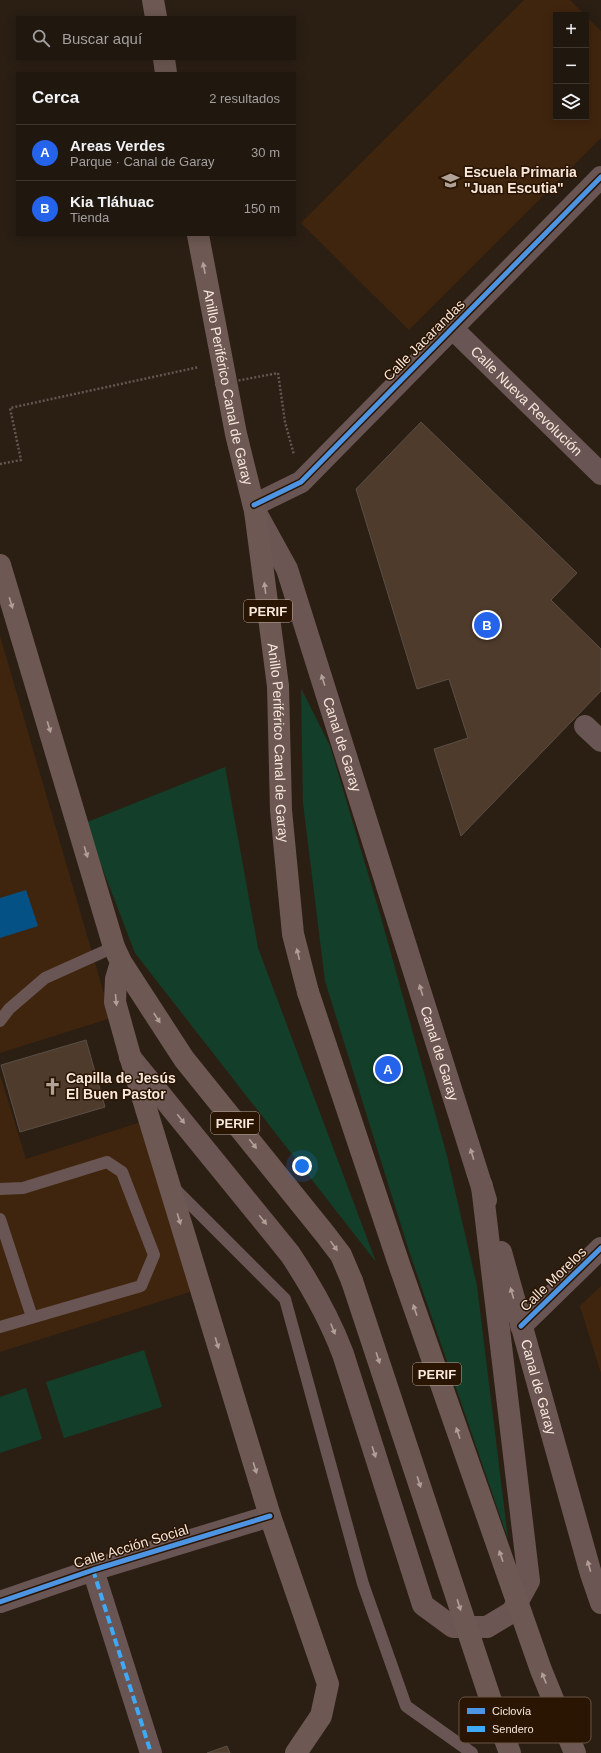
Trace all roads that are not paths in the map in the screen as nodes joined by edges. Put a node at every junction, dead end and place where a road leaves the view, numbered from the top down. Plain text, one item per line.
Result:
1 (153, 0) edge
2 (161, 0) edge
3 (156, 16) edge
4 (156, 16) edge
5 (164, 60) edge
6 (166, 72) edge
7 (598, 186) edge
8 (198, 236) edge
9 (453, 328) junction
10 (601, 474) edge
11 (255, 508) junction
12 (0, 565) edge
13 (585, 726) dead end
14 (601, 741) edge
15 (118, 954) junction
16 (0, 1021) edge
17 (130, 1056) junction
18 (168, 1183) junction
19 (482, 1186) junction
20 (0, 1189) edge
21 (0, 1218) edge
22 (601, 1248) edge
23 (32, 1317) junction
24 (521, 1326) junction
25 (0, 1327) edge
26 (270, 1516) junction
27 (93, 1570) junction
28 (0, 1602) edge
29 (601, 1603) edge
30 (490, 1697) edge
31 (552, 1697) edge
32 (506, 1743) edge
33 (571, 1743) edge
34 (150, 1753) edge
35 (296, 1753) edge
36 (472, 1753) edge
37 (510, 1753) edge
38 (575, 1753) edge

1 - 3 highway
2 - 4 street
5 - 6 highway
7 - 9 street, Calle Jacarandas
11 -> 8 highway, Anillo Periférico Canal de Garay / PERIF
9 - 10 street, Calle Nueva Revolución
9 - 11 street, Calle Jacarandas
19 -> 11 main road, Canal de Garay
31 -> 11 highway, Anillo Periférico Canal de Garay / PERIF, bridge
12 -> 15 highway, PERIF
13 - 14 street
15 - 16 lane
15 -> 17 highway
15 -> 30 highway, PERIF, bridge
17 - 18 highway
17 -> 19 main road
18 -> 26 highway
18 - 36 lane
24 -> 19 main road, Canal de Garay
20 - 23 lane
21 - 23 lane
22 - 24 street, Calle Morelos
23 - 25 lane
29 -> 24 main road, Canal de Garay
26 - 27 street, Calle Acción Social
26 - 35 highway
27 - 28 street, Calle Acción Social
27 - 34 street
32 -> 37 highway, PERIF, bridge
38 -> 33 highway, Anillo Periférico Canal de Garay / PERIF, bridge

